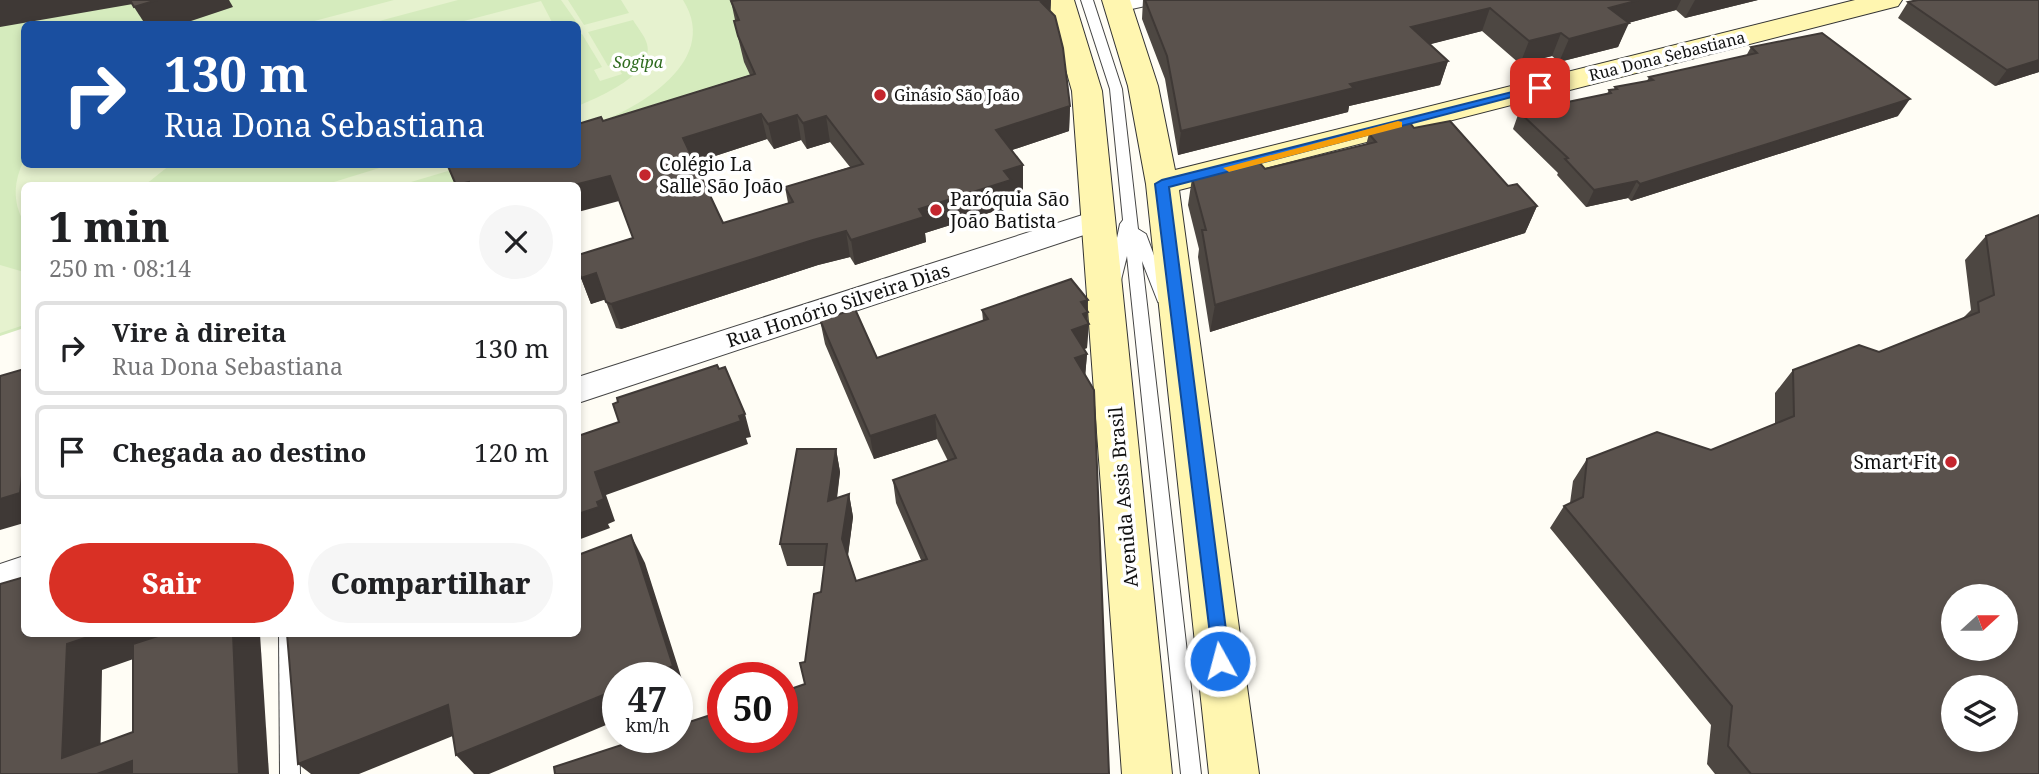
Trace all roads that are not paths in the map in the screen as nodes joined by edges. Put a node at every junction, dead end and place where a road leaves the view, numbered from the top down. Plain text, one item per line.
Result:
1 (1060, 0) edge
2 (1087, 0) edge
3 (1888, 0) edge
4 (1125, 2) edge
5 (1162, 184) junction
6 (1114, 216) junction
7 (1181, 346) junction
8 (581, 389) edge
9 (21, 573) edge
10 (0, 581) edge
11 (288, 637) edge
12 (290, 774) edge
13 (1147, 774) edge
14 (1191, 774) edge
15 (1234, 774) edge

1 - 6 main road, Avenida Assis Brasil
2 - 6 lane
3 - 5 main road, Rua Dona Sebastiana
4 - 5 main road
5 - 7 main road
6 - 7 lane
6 - 8 street, Rua Honório Silveira Dias
6 - 13 main road, Avenida Assis Brasil
6 - 14 lane
7 - 15 main road
9 - 10 street
11 - 12 lane

